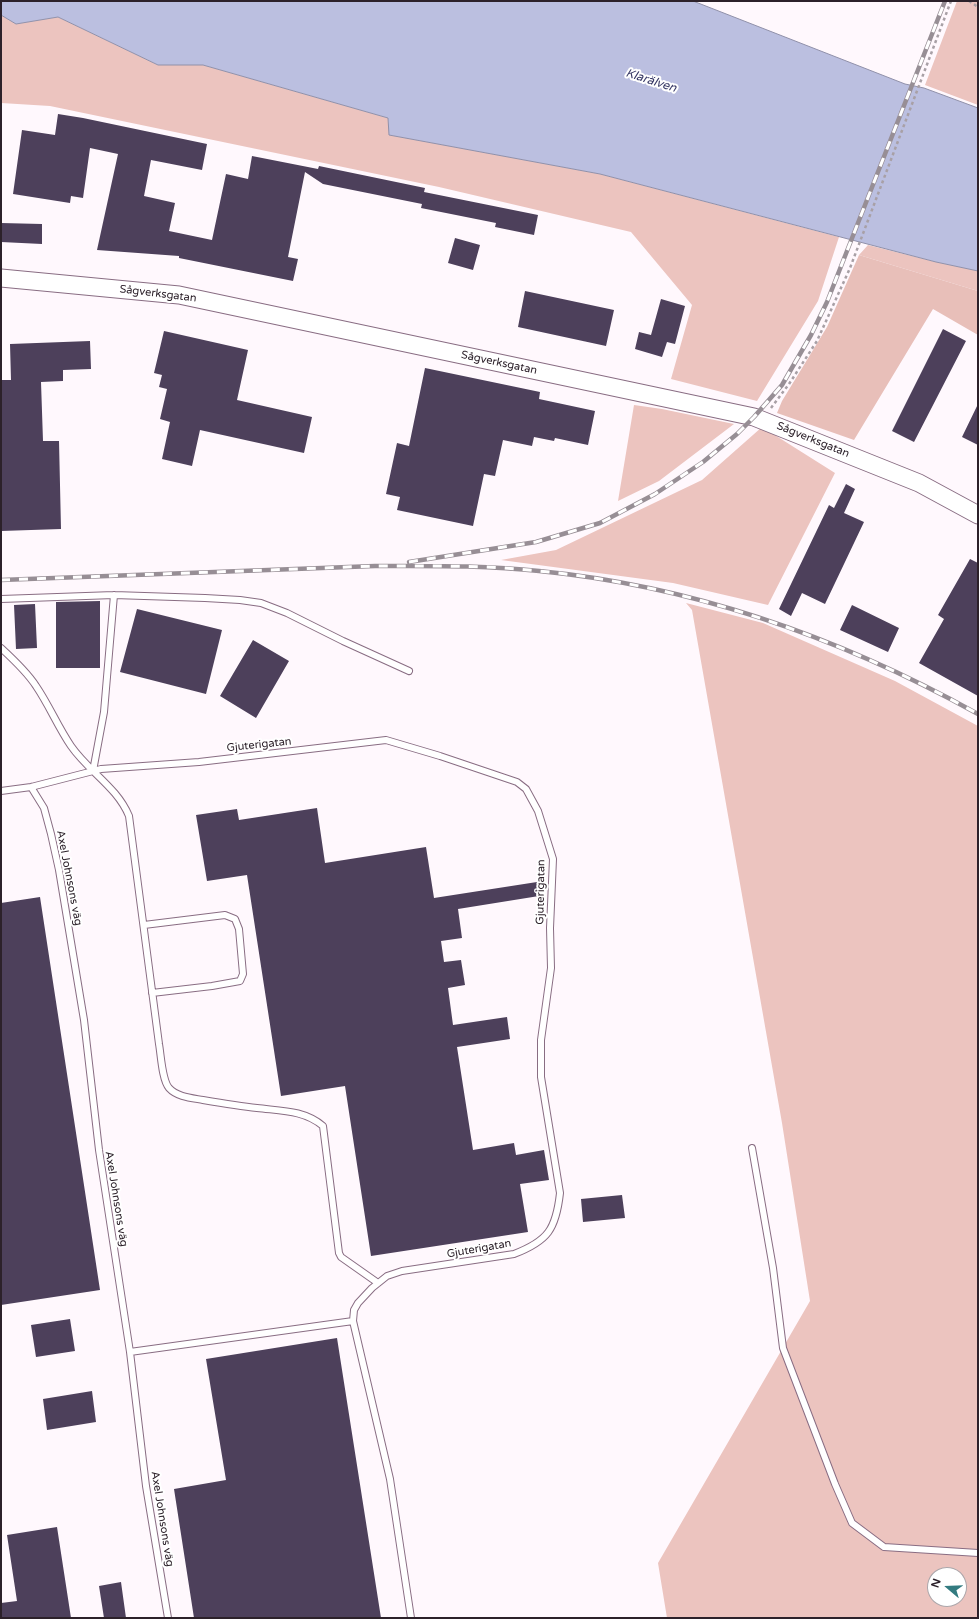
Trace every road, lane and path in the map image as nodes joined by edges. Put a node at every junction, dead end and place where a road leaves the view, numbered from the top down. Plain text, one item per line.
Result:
1 (951, 1) edge
2 (969, 1) edge
3 (978, 7) edge
4 (1, 278) edge
5 (763, 420) junction
6 (978, 515) edge
7 (114, 596) junction
8 (1, 599) edge
9 (1, 648) edge
10 (409, 671) dead end
11 (93, 772) junction
12 (31, 787) junction
13 (1, 791) edge
14 (144, 925) junction
15 (152, 993) junction
16 (752, 1148) dead end
17 (378, 1283) junction
18 (353, 1321) junction
19 (130, 1352) junction
20 (978, 1553) edge
21 (168, 1618) edge
22 (411, 1618) edge

1 - 5 path
2 - 3 path
4 - 5 street, Sågverksgatan
5 - 6 street, Sågverksgatan
7 - 8 lane
7 - 10 lane
7 - 11 lane
9 - 11 lane
11 - 12 lane, Gjuterigatan
11 - 14 lane
11 - 17 lane, Gjuterigatan
12 - 13 lane, Gjuterigatan
12 - 19 lane, Axel Johnsons väg
14 - 15 lane
14 - 15 lane
15 - 17 lane
16 - 20 lane
17 - 18 lane, Gjuterigatan
18 - 19 lane
18 - 22 lane
19 - 21 lane, Axel Johnsons väg

